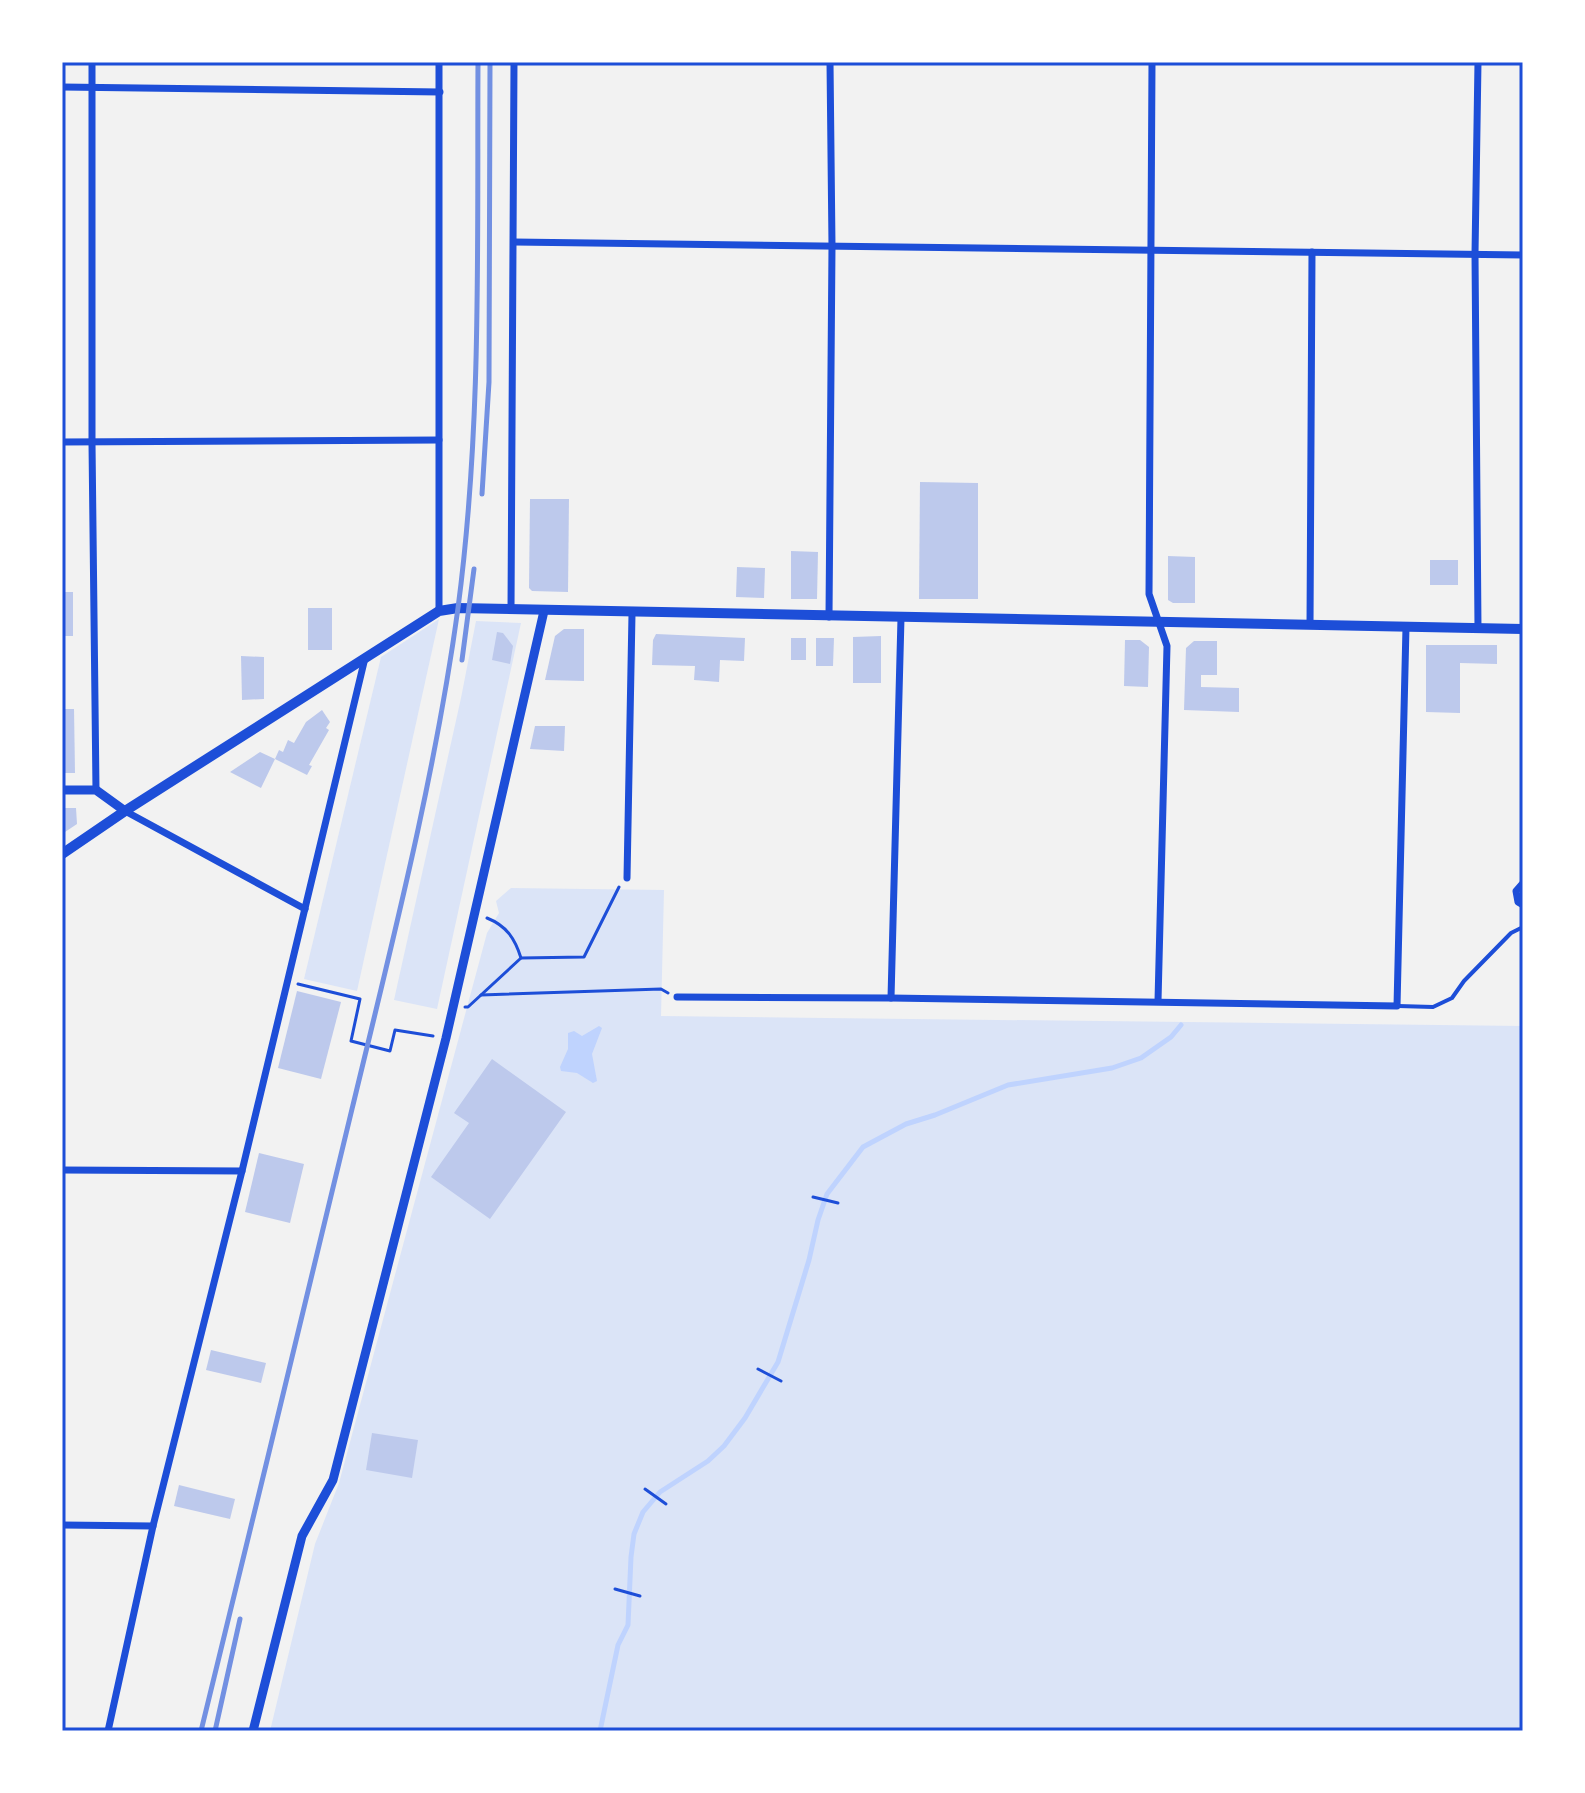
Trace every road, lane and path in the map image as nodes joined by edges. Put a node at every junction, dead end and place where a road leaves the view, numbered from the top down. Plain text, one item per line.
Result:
1 (92, 62) edge
2 (439, 62) edge
3 (514, 62) edge
4 (830, 62) edge
5 (1152, 62) edge
6 (1478, 62) edge
7 (62, 87) edge
8 (93, 87) junction
9 (440, 92) junction
10 (514, 242) junction
11 (832, 246) junction
12 (1151, 250) junction
13 (1312, 252) junction
14 (1475, 254) junction
15 (1523, 255) edge
16 (439, 440) junction
17 (62, 442) edge
18 (92, 443) junction
19 (511, 610) junction
20 (439, 611) junction
21 (544, 611) junction
22 (632, 614) junction
23 (829, 617) junction
24 (901, 618) junction
25 (1158, 623) junction
26 (1310, 625) junction
27 (1406, 627) junction
28 (1478, 628) junction
29 (1523, 629) edge
30 (366, 656) junction
31 (62, 790) edge
32 (96, 790) junction
33 (125, 811) junction
34 (62, 854) edge
35 (627, 878) joint
36 (1523, 883) edge
37 (1523, 905) edge
38 (305, 909) junction
39 (475, 914) junction
40 (1523, 927) edge
41 (521, 958) junction
42 (287, 982) junction
43 (677, 997) joint
44 (891, 998) junction
45 (1158, 1001) junction
46 (1397, 1006) junction
47 (418, 1033) dead end
48 (62, 1170) edge
49 (242, 1171) junction
50 (813, 1197) dead end
51 (838, 1203) dead end
52 (758, 1369) dead end
53 (781, 1381) dead end
54 (645, 1489) dead end
55 (666, 1504) dead end
56 (62, 1525) edge
57 (153, 1526) junction
58 (615, 1589) dead end
59 (640, 1596) dead end
60 (108, 1731) edge
61 (253, 1731) edge

1 - 8 street
2 - 9 street
3 - 10 street
4 - 11 street
5 - 12 street
6 - 14 street
7 - 8 street
8 - 9 street
8 - 18 street
9 - 16 street
10 - 11 street
10 - 19 street
11 - 12 street
11 - 23 street
12 - 13 street
12 - 25 street
13 - 14 street
13 - 26 street
14 - 15 street
14 - 28 street
16 - 18 street
16 - 20 street
17 - 18 street
18 - 32 street
19 - 20 main road
19 - 21 main road
20 - 30 main road
21 - 22 main road
21 - 39 street
22 - 23 main road
22 - 35 street
23 - 24 main road
24 - 25 main road
24 - 44 street
25 - 26 main road
25 - 45 street
26 - 27 main road
27 - 28 main road
27 - 46 street
28 - 29 main road
30 - 33 main road
30 - 38 street
31 - 32 street
32 - 33 street
33 - 34 main road
33 - 38 street
35 - 41 path
36 - 37 street
38 - 42 street
39 - 41 path
39 - 61 street
40 - 46 lane
41 - 43 path
42 - 47 path
42 - 49 street
43 - 44 street
44 - 45 street
45 - 46 street
48 - 49 street
49 - 57 street
50 - 51 path
52 - 53 path
54 - 55 path
56 - 57 street
57 - 60 street
58 - 59 path

